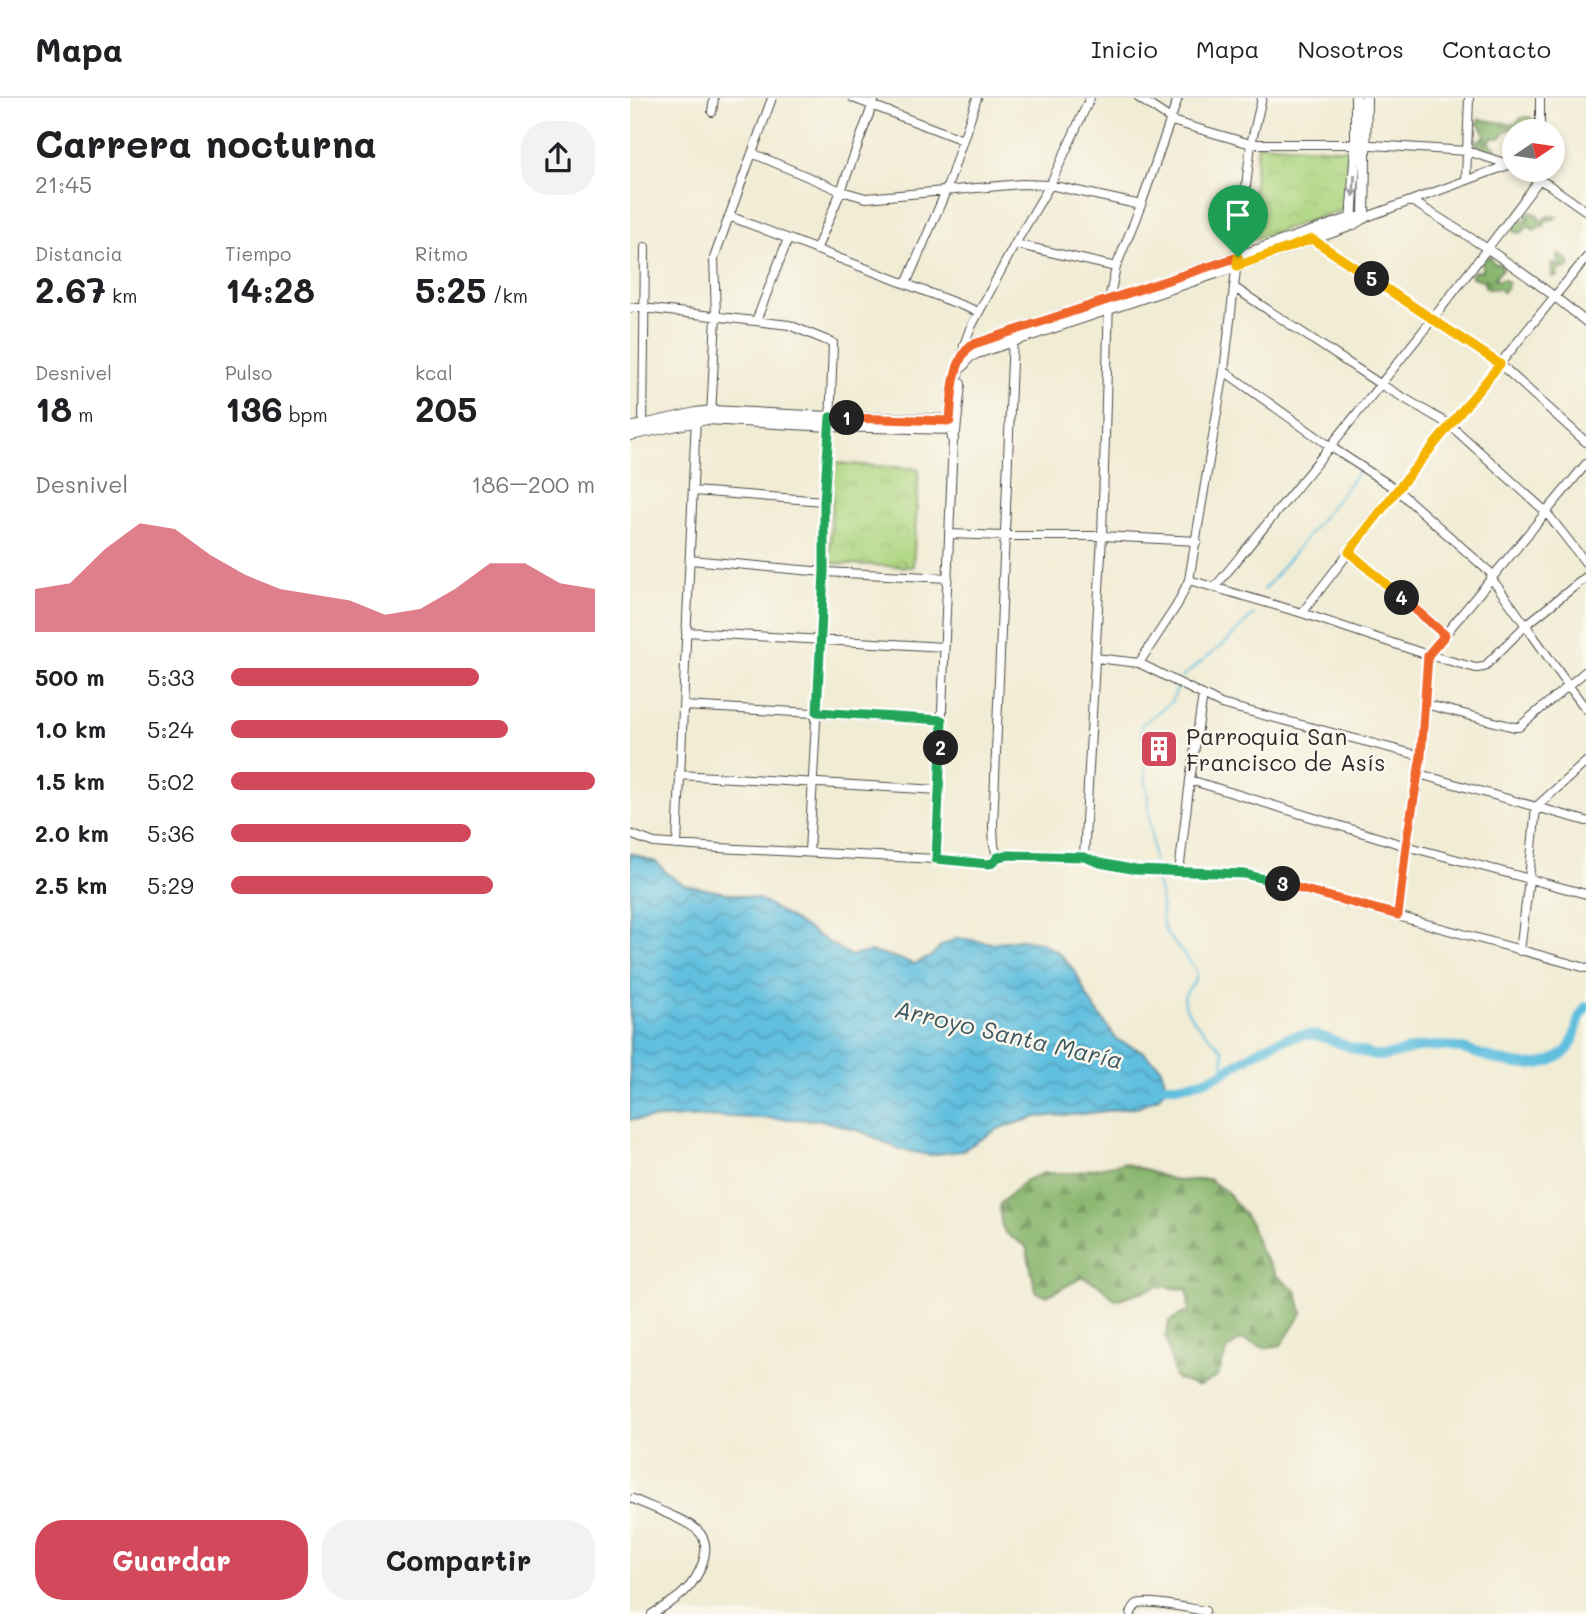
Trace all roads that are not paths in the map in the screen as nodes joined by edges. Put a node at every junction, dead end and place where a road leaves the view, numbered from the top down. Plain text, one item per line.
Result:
1 (714, 98) edge
2 (772, 98) edge
3 (853, 98) edge
4 (977, 98) edge
5 (1090, 98) edge
6 (1139, 98) edge
7 (1178, 98) edge
8 (1262, 98) edge
9 (1356, 98) edge
10 (1366, 98) edge
11 (1469, 98) edge
12 (1540, 98) edge
13 (874, 101) edge
14 (712, 112) dead end
15 (1170, 118) junction
16 (1540, 119) edge
17 (963, 140) junction
18 (1251, 144) junction
19 (1361, 145) junction
20 (1467, 151) junction
21 (752, 153) junction
22 (1502, 162) edge
23 (1502, 168) edge
24 (1466, 179) junction
25 (1538, 182) edge
26 (1542, 182) edge
27 (1049, 185) junction
28 (841, 191) junction
29 (946, 191) junction
30 (1412, 201) junction
31 (1140, 205) junction
32 (1586, 211) edge
33 (729, 216) junction
34 (1364, 218) junction
35 (1351, 221) junction
36 (1309, 236) junction
37 (788, 239) junction
38 (1015, 244) junction
39 (645, 247) dead end
40 (1489, 248) junction
41 (816, 250) junction
42 (1586, 258) edge
43 (1237, 261) junction
44 (1116, 267) junction
45 (906, 284) junction
46 (1235, 288) junction
47 (1556, 296) junction
48 (1109, 305) junction
49 (630, 307) edge
50 (643, 308) junction
51 (979, 312) junction
52 (716, 316) junction
53 (1431, 319) junction
54 (757, 321) junction
55 (1586, 322) edge
56 (1013, 337) junction
57 (964, 352) junction
58 (1500, 364) junction
59 (1224, 371) junction
60 (1380, 384) junction
61 (711, 415) junction
62 (696, 417) junction
63 (830, 421) junction
64 (1450, 425) junction
65 (630, 428) edge
66 (953, 428) junction
67 (643, 429) junction
68 (630, 435) edge
69 (1586, 442) edge
70 (1331, 447) junction
71 (1586, 464) edge
72 (1397, 490) junction
73 (693, 491) junction
74 (824, 501) junction
75 (1546, 512) junction
76 (949, 534) junction
77 (1005, 536) junction
78 (1102, 536) junction
79 (1197, 541) junction
80 (1349, 552) junction
81 (690, 560) junction
82 (1586, 563) edge
83 (824, 572) junction
84 (1492, 576) junction
85 (1586, 577) edge
86 (948, 578) junction
87 (1189, 580) junction
88 (1215, 587) junction
89 (1302, 613) junction
90 (1527, 625) junction
91 (686, 632) junction
92 (1445, 635) junction
93 (820, 641) junction
94 (944, 647) junction
95 (1428, 655) junction
96 (1096, 658) junction
97 (1139, 663) junction
98 (1586, 671) edge
99 (1568, 686) junction
100 (1203, 695) junction
101 (1425, 704) junction
102 (683, 706) junction
103 (1586, 709) edge
104 (817, 712) junction
105 (942, 720) junction
106 (1421, 756) junction
107 (1586, 762) edge
108 (1419, 774) junction
109 (679, 775) junction
110 (1190, 780) junction
111 (813, 783) junction
112 (939, 790) junction
113 (1536, 807) junction
114 (1586, 821) edge
115 (630, 834) edge
116 (677, 845) junction
117 (1406, 846) junction
118 (809, 852) junction
119 (998, 857) junction
120 (1084, 857) junction
121 (936, 859) junction
122 (1179, 872) junction
123 (1529, 879) junction
124 (1586, 894) edge
125 (1398, 915) junction
126 (1520, 951) junction
127 (1586, 968) edge
128 (634, 1499) dead end
129 (1205, 1611) dead end
130 (652, 1614) edge
131 (1131, 1614) edge

1 - 14 street
2 - 21 street
3 - 13 street
4 - 17 street
5 - 27 street
6 - 15 street
7 - 15 street
8 - 18 street
9 - 19 street
10 - 19 street
11 - 20 street
12 - 16 street
13 - 17 street
13 - 28 street
15 - 18 street
15 - 31 street
17 - 29 street
18 - 19 street
18 - 43 street
19 - 20 street
19 - 34 street
19 -> 35 street
20 - 22 street
20 - 24 street
21 - 28 street
21 - 33 street
23 - 24 street
24 - 30 street
25 - 40 street
26 - 32 street
27 - 29 street
27 - 31 street
27 - 38 street
28 - 29 street
28 - 41 street
29 - 45 street
30 - 34 street
30 - 40 street
31 - 44 street
33 - 37 street
33 - 52 street
34 - 35 street
35 - 36 street
36 - 43 street
36 - 53 street
37 - 41 street
37 - 54 street
38 - 44 street
38 - 51 street
39 - 50 street
40 - 47 street
40 - 53 street
41 - 45 street
42 - 47 street
43 - 46 street
43 - 48 street
44 - 48 street
45 - 51 street
46 - 59 street
46 - 60 street
47 - 55 street
47 - 58 street
48 - 56 street
48 - 78 street
49 - 50 street
50 - 52 street
50 - 67 street
51 - 57 street
52 - 54 street
52 - 61 street
53 - 58 street
53 - 60 street
54 - 63 street
56 - 57 street
56 - 66 street
56 - 77 street
57 - 66 street
58 - 64 street
58 - 69 street
59 - 70 street
59 - 79 street
60 - 64 street
60 - 70 street
61 - 62 street
61 - 63 street
62 - 67 street
62 - 73 street
63 - 66 street
63 - 74 street
64 - 72 street
64 - 75 street
65 - 67 street
66 - 76 street
67 - 68 street
70 - 72 street
70 - 88 street
71 - 75 street
72 - 80 street
72 - 84 street
73 - 74 street
73 - 81 street
74 - 83 street
75 - 82 street
75 - 84 street
76 - 77 street
76 - 86 street
77 - 78 street
77 - 119 street
78 - 79 street
78 - 96 street
79 - 87 street
80 - 89 street
80 - 92 street
81 - 83 street
81 - 91 street
83 - 86 street
83 - 93 street
84 - 90 street
84 - 92 street
85 - 90 street
86 - 94 street
87 - 88 street
87 - 97 street
88 - 89 street
89 - 95 street
90 - 95 street
90 - 99 street
91 - 93 street
91 - 102 street
92 - 95 street
93 - 94 street
93 - 104 street
94 - 105 street
95 - 101 street
96 - 97 street
96 - 120 street
97 - 100 street
98 - 99 street
99 - 101 street
99 - 103 street
100 - 106 street
100 - 110 street
101 - 106 street
102 - 104 street
102 - 109 street
104 - 105 street
104 - 111 street
105 - 112 street
106 - 108 street
107 - 113 street
108 - 113 street
108 - 117 street
109 - 111 street
109 - 116 street
110 - 117 street
110 - 122 street
111 - 112 street
111 - 118 street
112 - 121 street
113 - 114 street
113 - 123 street
115 - 116 street
116 - 118 street
117 - 123 street
117 - 125 street
118 - 121 street
119 - 120 street
119 - 121 street
120 - 122 street
122 - 125 street
123 - 124 street
123 - 126 street
125 - 126 street
126 - 127 street
128 - 130 street
129 - 131 street

